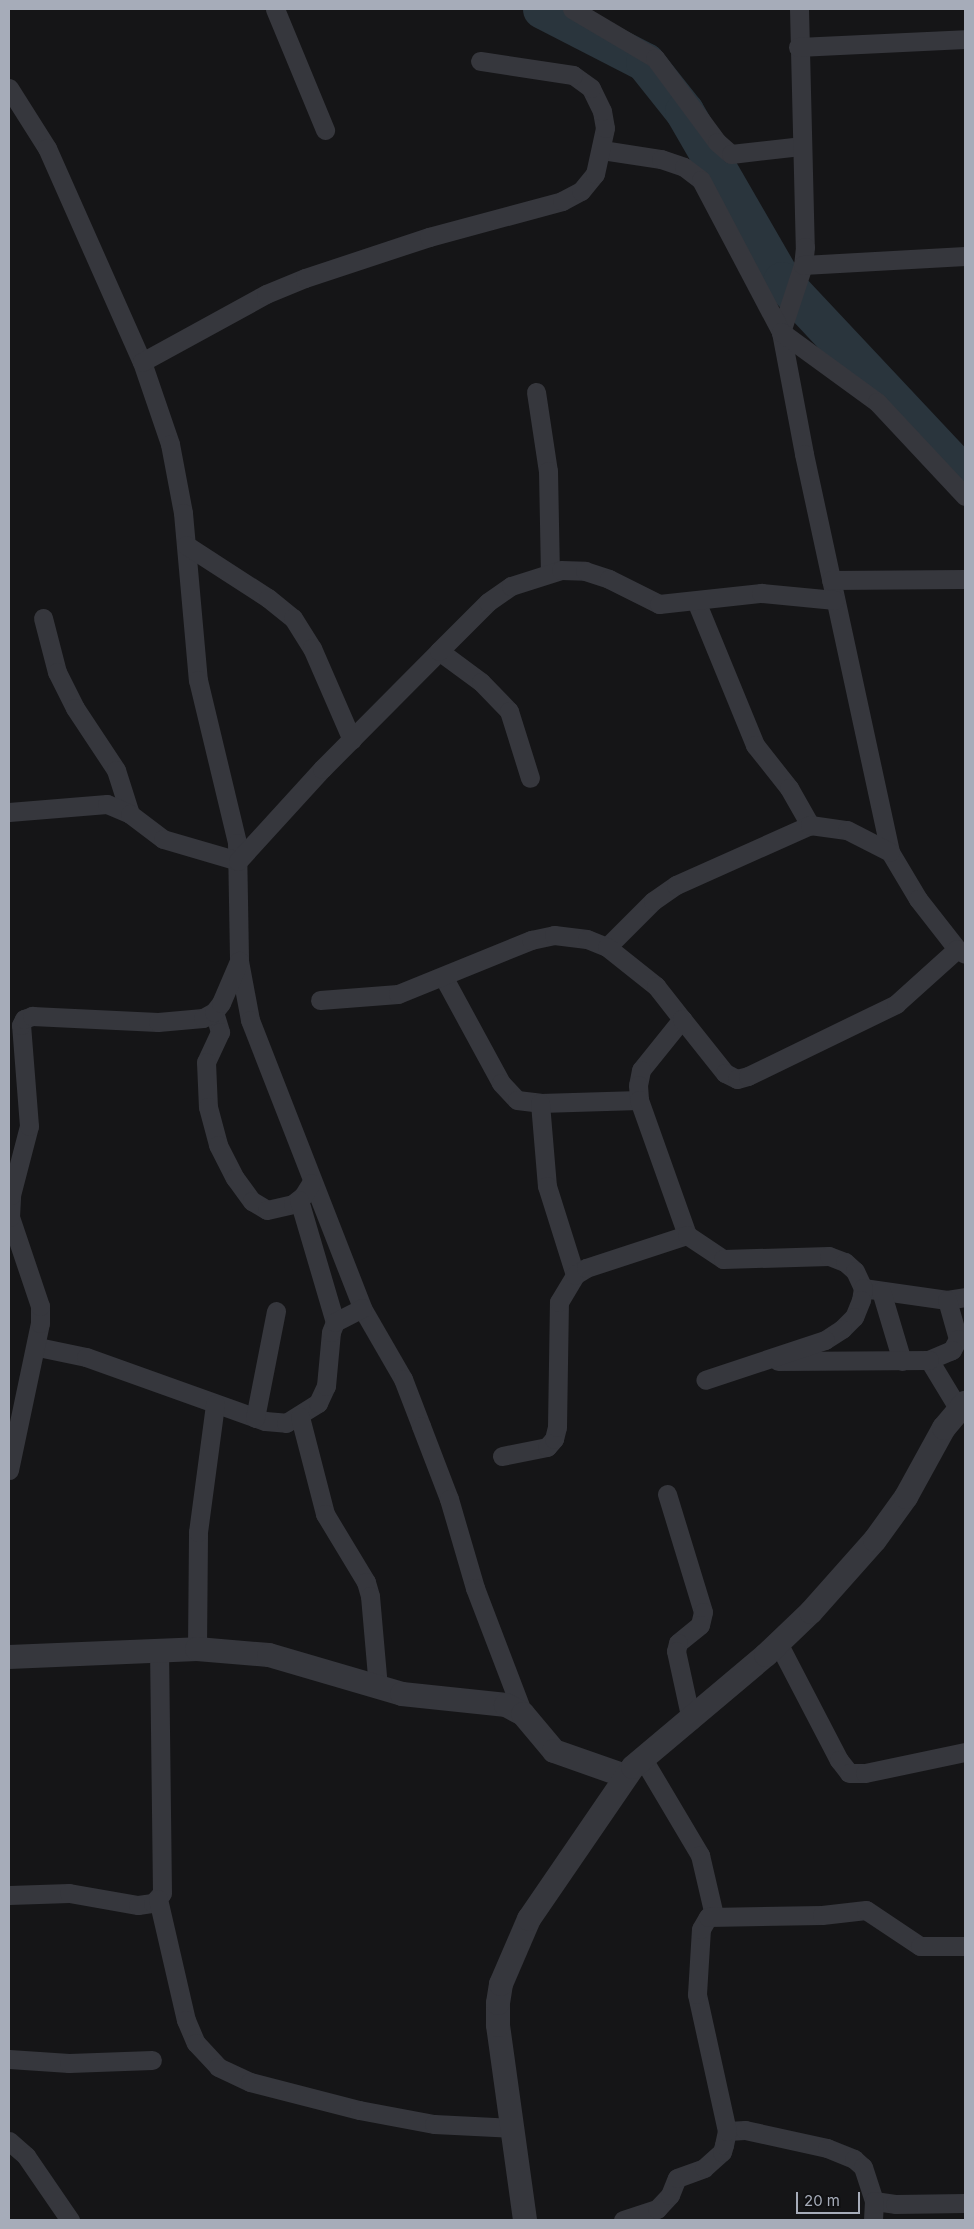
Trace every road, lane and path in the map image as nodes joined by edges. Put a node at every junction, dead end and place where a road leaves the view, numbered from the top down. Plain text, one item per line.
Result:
1 (275, 9) edge
2 (572, 9) edge
3 (799, 9) edge
4 (965, 39) edge
5 (798, 47) junction
6 (480, 61) dead end
7 (9, 88) edge
8 (325, 130) dead end
9 (801, 146) junction
10 (602, 150) junction
11 (965, 256) edge
12 (801, 273) junction
13 (781, 332) junction
14 (142, 362) junction
15 (536, 392) dead end
16 (965, 496) edge
17 (186, 545) junction
18 (550, 573) junction
19 (965, 579) edge
20 (831, 580) junction
21 (835, 600) junction
22 (696, 601) junction
23 (43, 618) dead end
24 (439, 651) junction
25 (352, 740) junction
26 (530, 778) dead end
27 (9, 812) edge
28 (130, 814) junction
29 (810, 825) junction
30 (890, 852) junction
31 (238, 861) junction
32 (607, 947) junction
33 (961, 951) edge
34 (239, 961) junction
35 (444, 978) junction
36 (320, 1000) dead end
37 (214, 1012) junction
38 (682, 1019) junction
39 (639, 1100) junction
40 (540, 1103) junction
41 (311, 1182) junction
42 (299, 1200) junction
43 (9, 1217) edge
44 (686, 1235) junction
45 (575, 1274) junction
46 (872, 1289) junction
47 (956, 1299) edge
48 (362, 1308) junction
49 (276, 1311) dead end
50 (335, 1322) junction
51 (38, 1347) junction
52 (815, 1353) junction
53 (929, 1360) junction
54 (902, 1361) junction
55 (705, 1380) dead end
56 (215, 1404) junction
57 (962, 1406) edge
58 (300, 1417) junction
59 (255, 1418) junction
60 (502, 1456) dead end
61 (9, 1470) edge
62 (667, 1494) dead end
63 (778, 1643) junction
64 (159, 1650) junction
65 (197, 1650) junction
66 (9, 1657) edge
67 (378, 1688) junction
68 (523, 1714) junction
69 (691, 1720) junction
70 (965, 1752) edge
71 (643, 1760) junction
72 (626, 1776) junction
73 (9, 1894) edge
74 (158, 1899) junction
75 (714, 1915) junction
76 (965, 1946) edge
77 (9, 2059) edge
78 (152, 2060) dead end
79 (512, 2128) junction
80 (727, 2132) junction
81 (9, 2141) edge
82 (874, 2201) junction
83 (965, 2203) edge
84 (70, 2220) edge
85 (525, 2220) edge
86 (623, 2220) edge
87 (873, 2220) edge

1 - 8 street
2 - 9 street
3 - 5 street
4 - 5 street
5 - 9 street
6 - 10 street
7 - 14 street
9 - 12 street
10 - 13 street
10 - 14 street
11 - 12 street
12 - 13 street
13 - 16 street
13 - 20 street
14 - 17 street
15 - 18 street
17 - 25 street
17 - 31 street
18 - 22 street
18 - 24 street
19 - 20 street
20 - 21 street
21 - 22 street
21 - 30 street
22 - 29 street
23 - 28 street
24 - 25 street
24 - 26 street
25 - 31 street
27 - 28 street
28 - 31 street
29 - 30 street
29 - 32 street
30 - 33 street
31 - 34 street
32 - 35 street
32 - 38 street
33 - 38 street
34 - 37 street
34 - 41 street
35 - 36 street
35 - 40 street
37 - 42 street
37 - 43 street
38 - 39 street
39 - 40 street
39 - 44 street
40 - 45 street
41 - 42 street
41 - 48 street
42 - 50 street
43 - 51 street
44 - 45 street
44 - 46 street
45 - 60 street
46 - 47 street
46 - 52 street
46 - 54 street
47 - 53 street
48 - 50 street
48 - 68 street
49 - 59 street
50 - 58 street
51 - 56 street
51 - 61 street
52 - 54 street
52 - 55 street
53 - 54 street
53 - 57 street
56 - 59 street
56 - 65 street
57 - 63 street
58 - 59 street
58 - 67 street
62 - 69 street
63 - 69 street
63 - 70 street
64 - 65 street
64 - 66 street
64 - 74 street
65 - 67 street
67 - 68 street
68 - 72 street
69 - 71 street
71 - 72 street
71 - 75 street
72 - 79 street
73 - 74 street
74 - 79 street
75 - 76 street
75 - 80 street
77 - 78 street
79 - 85 street
80 - 82 street
80 - 86 street
81 - 84 street
82 - 83 street
82 - 87 street

